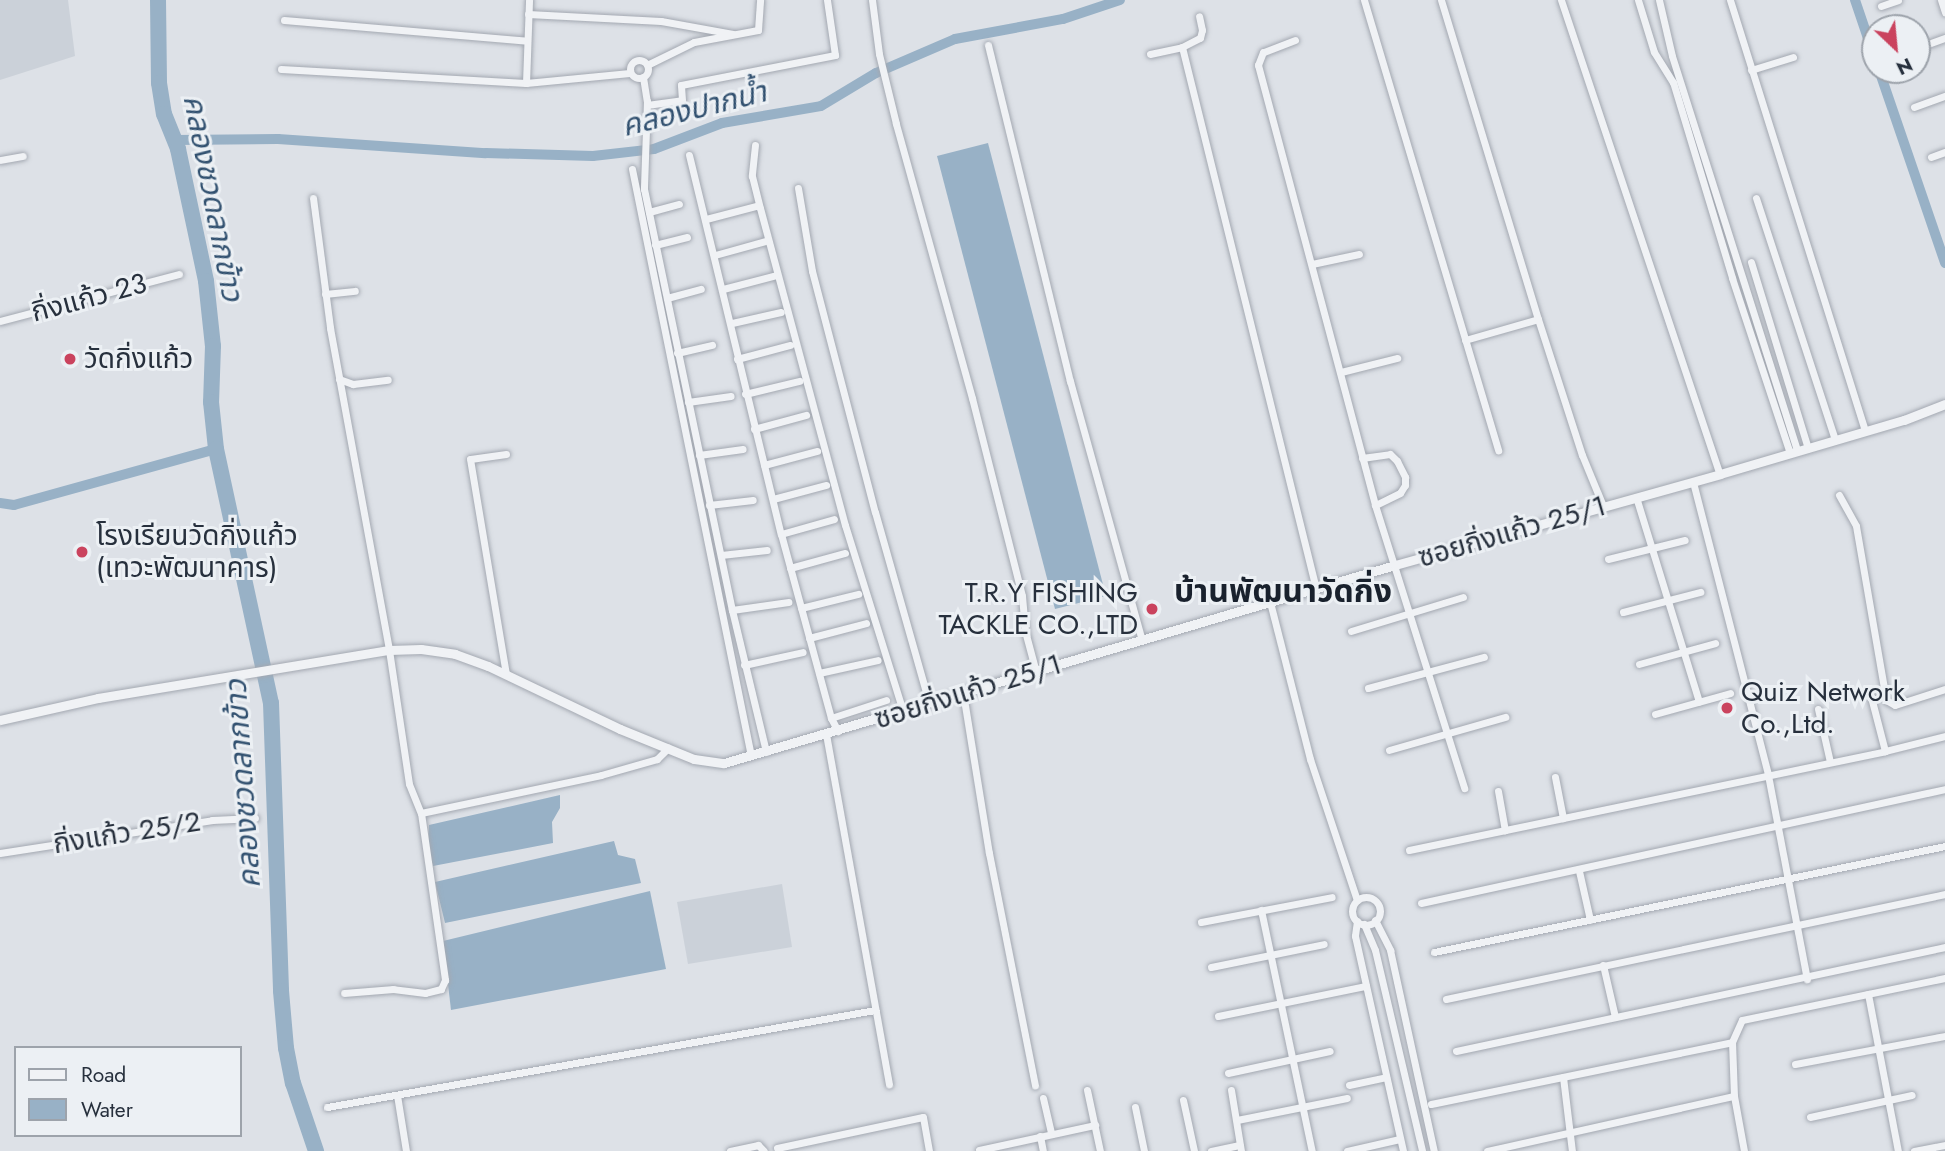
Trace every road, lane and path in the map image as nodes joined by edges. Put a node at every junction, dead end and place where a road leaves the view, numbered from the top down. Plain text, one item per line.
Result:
1 (529, 0) edge
2 (760, 0) edge
3 (827, 0) edge
4 (872, 0) edge
5 (1364, 0) edge
6 (1441, 0) edge
7 (1561, 0) edge
8 (1638, 0) edge
9 (1659, 0) edge
10 (1730, 0) edge
11 (1898, 0) edge
12 (1941, 0) edge
13 (1881, 6) dead end
14 (1945, 12) edge
15 (528, 14) junction
16 (1199, 16) dead end
17 (284, 20) dead end
18 (733, 34) junction
19 (1295, 40) dead end
20 (527, 41) junction
21 (988, 45) dead end
22 (1182, 47) junction
23 (1150, 54) dead end
24 (1793, 57) dead end
25 (647, 65) junction
26 (281, 69) dead end
27 (1751, 71) junction
28 (630, 74) junction
29 (643, 77) junction
30 (526, 83) junction
31 (1945, 96) edge
32 (647, 103) junction
33 (1914, 107) dead end
34 (755, 145) dead end
35 (1945, 152) edge
36 (689, 155) dead end
37 (23, 156) dead end
38 (1931, 157) dead end
39 (0, 160) edge
40 (632, 169) dead end
41 (798, 188) dead end
42 (313, 198) dead end
43 (1756, 198) dead end
44 (679, 204) dead end
45 (756, 206) dead end
46 (649, 212) junction
47 (706, 219) junction
48 (687, 237) dead end
49 (765, 241) dead end
50 (655, 245) junction
51 (1359, 254) dead end
52 (715, 255) junction
53 (1751, 262) dead end
54 (1312, 264) junction
55 (179, 274) dead end
56 (774, 276) dead end
57 (701, 289) dead end
58 (723, 289) junction
59 (355, 291) dead end
60 (326, 294) junction
61 (667, 298) junction
62 (781, 312) dead end
63 (1538, 319) junction
64 (0, 321) edge
65 (732, 323) junction
66 (1465, 340) junction
67 (712, 345) dead end
68 (790, 345) dead end
69 (677, 353) junction
70 (1397, 358) dead end
71 (737, 359) junction
72 (1341, 372) junction
73 (339, 379) junction
74 (388, 380) dead end
75 (799, 380) dead end
76 (745, 394) junction
77 (731, 396) dead end
78 (688, 402) junction
79 (1945, 404) edge
80 (806, 415) dead end
81 (754, 429) junction
82 (1865, 431) junction
83 (1835, 440) junction
84 (1808, 448) junction
85 (743, 449) dead end
86 (1498, 450) dead end
87 (817, 451) dead end
88 (1794, 452) junction
89 (506, 454) dead end
90 (699, 455) junction
91 (1362, 458) junction
92 (764, 465) junction
93 (1720, 474) junction
94 (1693, 482) junction
95 (826, 485) dead end
96 (1839, 495) dead end
97 (1636, 497) junction
98 (772, 499) junction
99 (753, 500) dead end
100 (709, 505) junction
101 (1376, 505) junction
102 (1603, 506) junction
103 (834, 519) dead end
104 (781, 534) junction
105 (1685, 540) dead end
106 (1653, 548) junction
107 (767, 550) dead end
108 (845, 553) dead end
109 (721, 555) junction
110 (1608, 559) dead end
111 (1395, 565) junction
112 (790, 568) junction
113 (1316, 589) junction
114 (1700, 592) dead end
115 (858, 594) dead end
116 (1463, 597) dead end
117 (1669, 598) junction
118 (788, 602) dead end
119 (1270, 603) junction
120 (801, 608) junction
121 (732, 610) junction
122 (1623, 612) dead end
123 (1408, 614) junction
124 (866, 623) dead end
125 (1351, 631) dead end
126 (809, 638) junction
127 (1142, 640) junction
128 (1715, 643) dead end
129 (390, 650) junction
130 (1683, 651) junction
131 (803, 652) dead end
132 (1484, 657) dead end
133 (878, 660) dead end
134 (1639, 664) dead end
135 (744, 666) junction
136 (1036, 672) junction
137 (1427, 672) junction
138 (819, 673) junction
139 (506, 674) junction
140 (1368, 688) dead end
141 (1945, 690) edge
142 (1870, 693) dead end
143 (963, 694) junction
144 (1730, 694) dead end
145 (886, 700) dead end
146 (1699, 702) junction
147 (929, 703) junction
148 (1818, 709) dead end
149 (903, 711) junction
150 (1655, 714) dead end
151 (1505, 717) dead end
152 (831, 718) junction
153 (0, 720) edge
154 (838, 730) junction
155 (826, 734) junction
156 (1447, 734) junction
157 (1945, 736) edge
158 (668, 748) junction
159 (1390, 750) dead end
160 (1885, 751) junction
161 (766, 752) junction
162 (751, 756) junction
163 (1830, 762) junction
164 (1768, 775) junction
165 (1555, 777) dead end
166 (1464, 788) dead end
167 (1945, 789) edge
168 (1498, 791) dead end
169 (421, 813) junction
170 (255, 818) dead end
171 (1563, 818) junction
172 (1778, 827) junction
173 (1505, 830) junction
174 (1945, 846) edge
175 (1409, 850) dead end
176 (0, 853) edge
177 (1579, 871) junction
178 (1788, 879) junction
179 (1945, 894) edge
180 (1332, 897) dead end
181 (1357, 900) junction
182 (1421, 903) dead end
183 (1261, 910) junction
184 (1591, 919) junction
185 (1375, 920) junction
186 (1201, 922) dead end
187 (1360, 923) junction
188 (1796, 925) junction
189 (1324, 944) dead end
190 (1945, 947) edge
191 (1434, 952) dead end
192 (1270, 955) junction
193 (1603, 965) junction
194 (1211, 967) dead end
195 (1396, 974) junction
196 (1381, 977) junction
197 (1945, 978) edge
198 (1807, 979) junction
199 (1366, 986) junction
200 (344, 993) dead end
201 (1868, 994) junction
202 (1446, 999) dead end
203 (1280, 1003) junction
204 (875, 1010) junction
205 (1218, 1016) dead end
206 (1615, 1017) junction
207 (1945, 1037) edge
208 (1732, 1042) junction
209 (1878, 1048) junction
210 (1330, 1051) dead end
211 (1457, 1051) dead end
212 (1291, 1059) junction
213 (1795, 1064) dead end
214 (1228, 1073) dead end
215 (1386, 1077) junction
216 (1563, 1077) junction
217 (889, 1084) dead end
218 (1349, 1084) dead end
219 (1035, 1085) dead end
220 (1087, 1090) dead end
221 (1231, 1090) dead end
222 (1421, 1093) junction
223 (397, 1095) junction
224 (1912, 1095) dead end
225 (1409, 1096) junction
226 (1734, 1096) junction
227 (1043, 1098) dead end
228 (1347, 1098) dead end
229 (1183, 1100) dead end
230 (1888, 1101) junction
231 (1432, 1104) dead end
232 (327, 1107) dead end
233 (1135, 1107) dead end
234 (1302, 1107) junction
235 (1810, 1117) dead end
236 (1237, 1120) junction
237 (1095, 1125) junction
238 (1570, 1133) junction
239 (1051, 1134) junction
240 (1041, 1136) junction
241 (1400, 1139) junction
242 (814, 1140) junction
243 (1945, 1145) edge
244 (777, 1148) dead end
245 (1240, 1148) edge
246 (979, 1150) edge
247 (1743, 1150) edge
248 (406, 1151) edge
249 (730, 1151) edge
250 (764, 1151) edge
251 (817, 1151) edge
252 (929, 1151) edge
253 (1043, 1151) edge
254 (1100, 1151) edge
255 (1144, 1151) edge
256 (1194, 1151) edge
257 (1211, 1151) edge
258 (1312, 1151) edge
259 (1347, 1151) edge
260 (1403, 1151) edge
261 (1422, 1151) edge
262 (1434, 1151) edge
263 (1487, 1151) edge
264 (1572, 1151) edge
265 (1734, 1151) edge
266 (1898, 1151) edge
267 (1914, 1151) edge

1 - 15 street
2 - 18 street
3 - 32 street
4 - 136 street
5 - 66 street
6 - 63 street
7 - 93 street
8 - 88 street
9 - 88 street
10 - 27 street
11 - 13 street
12 - 14 street
15 - 18 street
15 - 20 street
16 - 22 street
17 - 20 street
18 - 25 street
19 - 54 street
20 - 30 street
21 - 127 street
22 - 23 street
22 - 113 street
24 - 27 street
25 - 28 street
25 - 29 street
26 - 30 street
27 - 82 street
28 - 29 street
28 - 30 street
29 - 32 street
31 - 33 street
32 - 46 street
34 - 149 street
35 - 38 street
36 - 47 street
37 - 39 street
40 - 162 street
41 - 147 street
42 - 60 street
43 - 83 street
44 - 46 street
45 - 47 street
46 - 50 street
47 - 52 street
48 - 50 street
49 - 52 street
50 - 61 street
51 - 54 street
52 - 58 street
53 - 84 street
54 - 72 street
55 - 64 street, กิ่งแก้ว 23
56 - 58 street
57 - 61 street
58 - 65 street
59 - 60 street
60 - 73 street
61 - 69 street
62 - 65 street
63 - 66 street
63 - 102 street
65 - 71 street
66 - 86 street
67 - 69 street
68 - 71 street
69 - 78 street
70 - 72 street
71 - 76 street
72 - 91 street
73 - 74 street
73 - 129 street
75 - 76 street
76 - 81 street
77 - 78 street
78 - 90 street
79 - 82 street, ซอยกิ่งแก้ว 25/1
80 - 81 street
81 - 92 street
82 - 83 street, ซอยกิ่งแก้ว 25/1
83 - 84 street, ซอยกิ่งแก้ว 25/1
84 - 88 street, ซอยกิ่งแก้ว 25/1
85 - 90 street
87 - 92 street
88 - 93 street, ซอยกิ่งแก้ว 25/1
89 - 139 street
90 - 100 street
91 - 101 street
91 - 101 street
92 - 98 street
93 - 94 street, ซอยกิ่งแก้ว 25/1
94 - 97 street, ซอยกิ่งแก้ว 25/1
94 - 164 street
95 - 98 street
96 - 141 street
97 - 102 street, ซอยกิ่งแก้ว 25/1
97 - 106 street
98 - 104 street
99 - 100 street
100 - 109 street
101 - 111 street
102 - 111 street, ซอยกิ่งแก้ว 25/1
103 - 104 street
104 - 112 street
105 - 106 street
106 - 110 street
106 - 117 street
107 - 109 street
108 - 112 street
109 - 121 street
111 - 113 street, ซอยกิ่งแก้ว 25/1
111 - 123 street
112 - 120 street
113 - 119 street, ซอยกิ่งแก้ว 25/1
114 - 117 street
115 - 120 street
116 - 123 street
117 - 122 street
117 - 130 street
118 - 121 street
119 - 127 street, ซอยกิ่งแก้ว 25/1
119 - 181 street
120 - 126 street
121 - 135 street
123 - 125 street
123 - 137 street
124 - 126 street
126 - 138 street
127 - 136 street, ซอยกิ่งแก้ว 25/1
128 - 130 street
129 - 139 street, ซอยกิ่งแก้ว 25/1
129 - 153 street, ซอยกิ่งแก้ว 25/1
129 - 169 street
130 - 134 street
130 - 146 street
131 - 135 street
132 - 137 street
133 - 138 street
135 - 161 street
136 - 143 street, ซอยกิ่งแก้ว 25/1
137 - 140 street
137 - 156 street
138 - 152 street
139 - 158 street, ซอยกิ่งแก้ว 25/1
142 - 160 street
143 - 147 street, ซอยกิ่งแก้ว 25/1
143 - 219 street
144 - 146 street
145 - 152 street
146 - 150 street
147 - 149 street, ซอยกิ่งแก้ว 25/1
148 - 163 street
149 - 154 street, ซอยกิ่งแก้ว 25/1
151 - 156 street
152 - 154 street
154 - 155 street, ซอยกิ่งแก้ว 25/1
155 - 161 street, ซอยกิ่งแก้ว 25/1
155 - 204 street
156 - 159 street
156 - 166 street
157 - 160 street
158 - 162 street, ซอยกิ่งแก้ว 25/1
158 - 169 street
160 - 163 street
161 - 162 street, ซอยกิ่งแก้ว 25/1
163 - 164 street
164 - 171 street
164 - 172 street
165 - 171 street
167 - 172 street
168 - 173 street
169 - 200 street
170 - 176 street, กิ่งแก้ว 25/2
171 - 173 street
172 - 177 street
172 - 178 street
173 - 175 street
174 - 178 street
177 - 182 street
177 - 184 street
178 - 184 street
178 - 188 street
179 - 188 street
180 - 183 street
181 - 185 street
181 - 187 street
183 - 186 street
183 - 192 street
184 - 191 street
185 - 187 street
185 - 195 street
187 - 196 street
187 - 199 street
188 - 193 street
188 - 198 street
189 - 192 street
190 - 198 street
192 - 194 street
192 - 203 street
193 - 202 street
193 - 206 street
195 - 196 street
195 - 222 street
196 - 225 street
197 - 201 street
198 - 206 street
199 - 203 street
199 - 215 street
201 - 208 street
201 - 209 street
203 - 205 street
203 - 212 street
204 - 217 street
204 - 223 street
206 - 211 street
207 - 209 street
208 - 216 street
208 - 226 street
209 - 213 street
209 - 230 street
210 - 212 street
212 - 214 street
212 - 234 street
215 - 218 street
215 - 241 street
216 - 231 street
216 - 238 street
220 - 237 street
221 - 236 street
222 - 225 street
222 - 262 street
223 - 232 street
223 - 248 street
224 - 230 street
225 - 261 street
226 - 238 street
226 - 247 street
227 - 239 street
228 - 234 street
229 - 256 street
230 - 235 street
230 - 266 street
233 - 255 street
234 - 236 street
234 - 258 street
236 - 245 street
237 - 239 street
237 - 254 street
238 - 263 street
238 - 264 street
239 - 240 street
240 - 246 street
240 - 253 street
241 - 259 street
241 - 260 street
242 - 244 street
242 - 251 street
242 - 252 street
243 - 267 street
245 - 257 street
247 - 265 street
249 - 250 street

